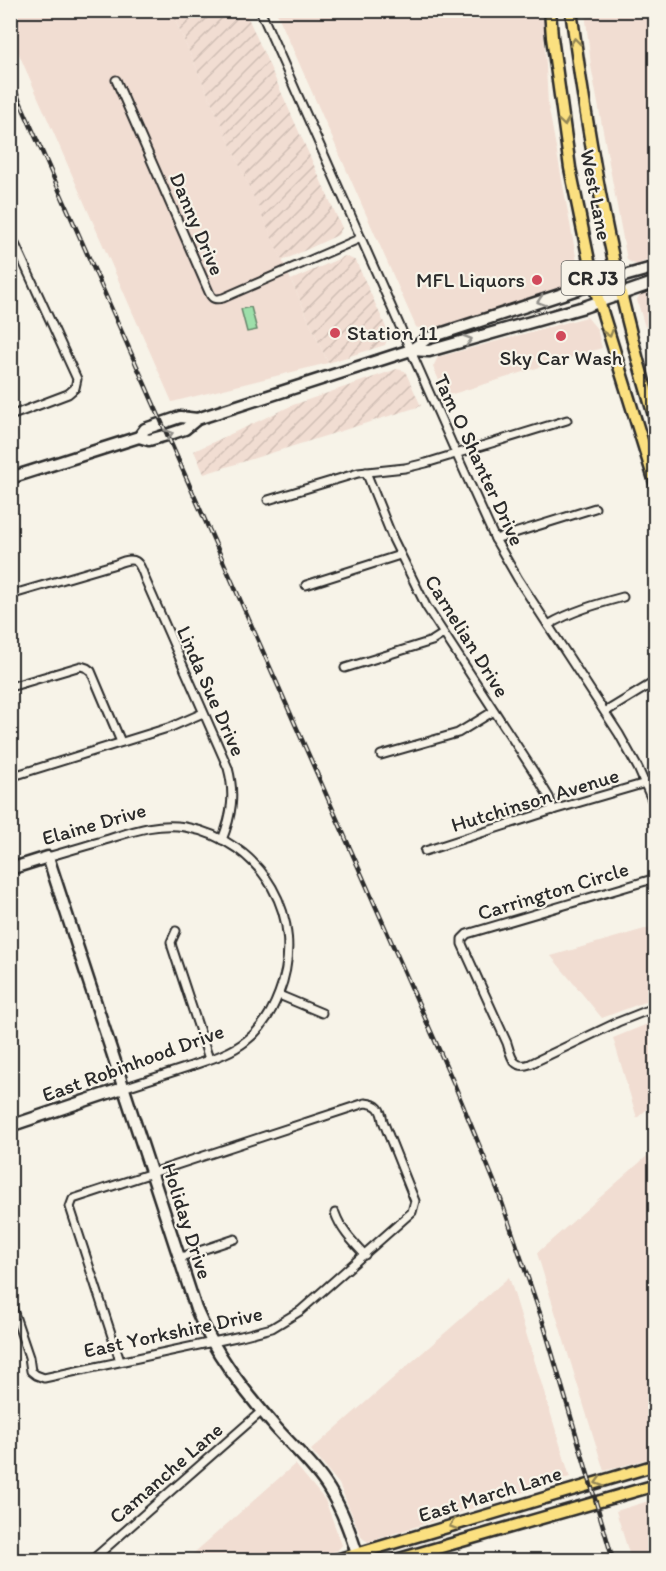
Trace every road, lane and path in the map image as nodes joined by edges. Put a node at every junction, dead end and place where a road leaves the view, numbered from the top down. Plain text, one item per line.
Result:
1 (260, 10) edge
2 (550, 10) edge
3 (572, 10) edge
4 (116, 80) dead end
5 (10, 233) edge
6 (361, 238) junction
7 (656, 267) edge
8 (618, 279) junction
9 (656, 282) edge
10 (594, 285) junction
11 (621, 294) junction
12 (600, 302) junction
13 (411, 350) junction
14 (10, 416) edge
15 (567, 420) dead end
16 (656, 422) edge
17 (456, 453) junction
18 (366, 472) junction
19 (10, 478) edge
20 (656, 486) edge
21 (268, 500) dead end
22 (595, 508) dead end
23 (495, 538) junction
24 (400, 555) junction
25 (306, 585) dead end
26 (10, 595) edge
27 (623, 597) dead end
28 (548, 625) junction
29 (443, 634) junction
30 (345, 668) dead end
31 (651, 684) dead end
32 (10, 687) edge
33 (494, 711) junction
34 (605, 711) junction
35 (203, 713) junction
36 (121, 742) junction
37 (381, 755) dead end
38 (10, 777) edge
39 (656, 780) edge
40 (645, 784) junction
41 (656, 808) edge
42 (554, 810) junction
43 (222, 840) junction
44 (425, 851) dead end
45 (48, 857) junction
46 (10, 869) edge
47 (656, 878) edge
48 (176, 931) dead end
49 (279, 995) junction
50 (656, 1007) edge
51 (322, 1013) dead end
52 (209, 1059) junction
53 (123, 1088) junction
54 (10, 1126) edge
55 (151, 1173) junction
56 (335, 1213) dead end
57 (235, 1239) dead end
58 (365, 1255) junction
59 (178, 1258) junction
60 (10, 1301) edge
61 (213, 1342) junction
62 (120, 1361) junction
63 (262, 1411) junction
64 (656, 1465) edge
65 (656, 1485) edge
66 (358, 1557) edge
67 (92, 1560) edge
68 (336, 1560) edge
69 (396, 1560) edge

1 - 6 street, Tam O Shanter Drive
2 -> 10 main road, West Lane / CR J3
8 -> 3 main road, West Lane / CR J3
4 - 6 street, Danny Drive
5 - 14 street
6 - 13 street, Tam O Shanter Drive
7 - 8 street
8 - 10 street
8 - 11 main road, West Lane / CR J3
9 - 11 street
10 - 12 main road, West Lane / CR J3
10 -> 13 street
11 - 12 street
11 - 16 main road, West Lane / CR J3
13 -> 12 street
12 -> 20 main road, West Lane / CR J3
13 - 17 street, Tam O Shanter Drive
13 - 19 street
15 - 17 street
17 - 18 street
17 - 23 street, Tam O Shanter Drive
18 - 21 street
18 - 24 street, Carnelian Drive
22 - 23 street
23 - 28 street, Tam O Shanter Drive
24 - 25 street
24 - 29 street, Carnelian Drive
26 - 35 street, Linda Sue Drive
27 - 28 street
28 - 34 street, Tam O Shanter Drive
29 - 30 street
29 - 33 street, Carnelian Drive
31 - 34 street
32 - 36 street
33 - 37 street
33 - 42 street, Carnelian Drive
34 - 40 street, Tam O Shanter Drive
35 - 36 street
35 - 43 street, Linda Sue Drive
36 - 38 street
39 - 40 street, Hutchinson Avenue
40 - 41 street, Tam O Shanter Drive
40 - 42 street, Hutchinson Avenue
42 - 44 street, Hutchinson Avenue
43 - 45 street, Elaine Drive
43 - 49 street, East Robinhood Drive
45 - 46 street, Elaine Drive
45 - 53 street, Holiday Drive
47 - 50 street, Carrington Circle
48 - 52 street
49 - 51 street
49 - 52 street, East Robinhood Drive
52 - 53 street, East Robinhood Drive
53 - 54 street, East Robinhood Drive
53 - 55 street, Holiday Drive
55 - 58 street, East Yorkshire Drive
55 - 59 street, Holiday Drive
55 - 62 street
56 - 58 street
57 - 59 street
58 - 61 street, East Yorkshire Drive
59 - 61 street, Holiday Drive
60 - 62 street, East Yorkshire Drive
61 - 62 street, East Yorkshire Drive
61 - 63 street, Holiday Drive
63 - 66 street, Holiday Drive
63 - 67 street, Camanche Lane
64 -> 66 main road, East March Lane
65 - 69 main road, East March Lane
66 - 68 main road, East March Lane

